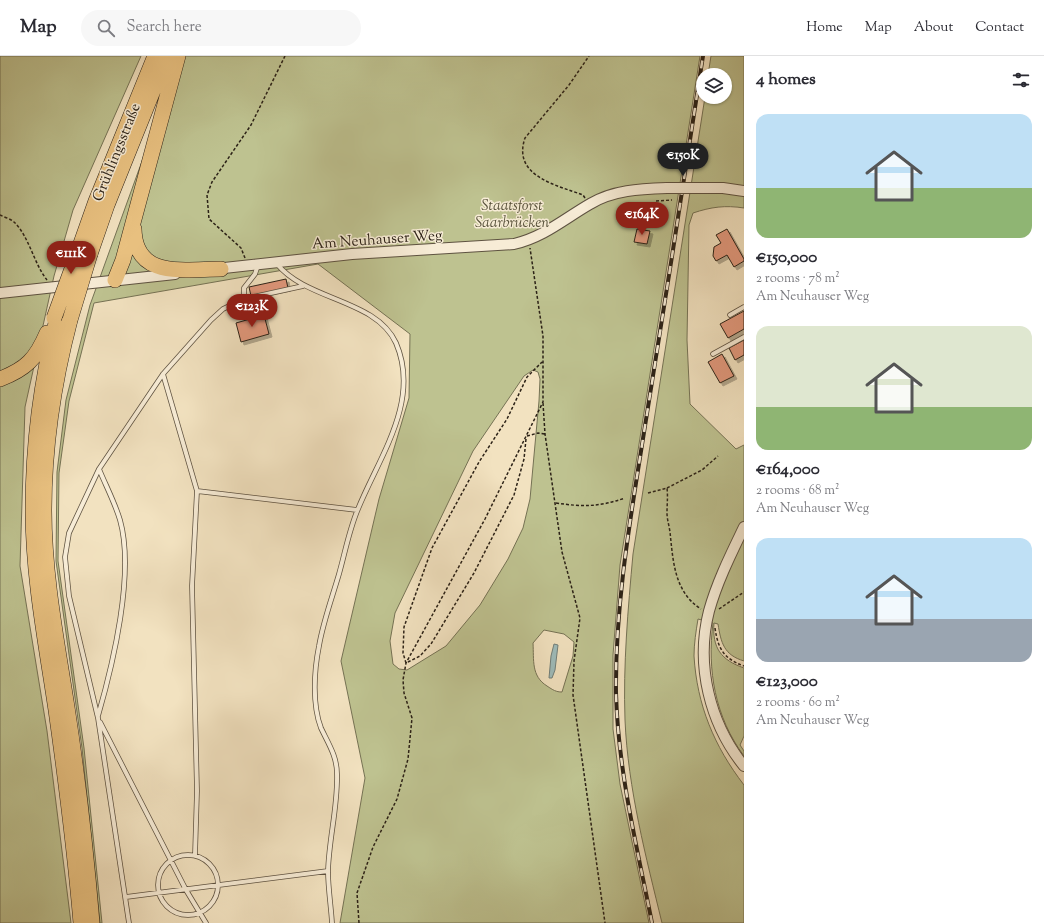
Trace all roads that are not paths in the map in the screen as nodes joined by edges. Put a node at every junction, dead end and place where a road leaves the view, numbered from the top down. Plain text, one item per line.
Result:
1 (155, 56) edge
2 (167, 56) edge
3 (178, 56) edge
4 (744, 191) edge
5 (135, 218) junction
6 (84, 251) junction
7 (277, 264) junction
8 (254, 266) junction
9 (221, 269) junction
10 (115, 280) junction
11 (304, 286) junction
12 (0, 293) edge
13 (244, 299) junction
14 (744, 307) edge
15 (730, 315) dead end
16 (60, 319) junction
17 (744, 338) edge
18 (713, 354) dead end
19 (163, 374) junction
20 (0, 379) edge
21 (99, 469) junction
22 (197, 491) junction
23 (357, 510) junction
24 (744, 527) edge
25 (98, 718) junction
26 (744, 766) edge
27 (195, 855) junction
28 (172, 860) junction
29 (328, 871) junction
30 (219, 885) junction
31 (186, 890) junction
32 (159, 892) junction
33 (126, 897) junction
34 (200, 913) junction
35 (80, 923) edge
36 (92, 923) edge
37 (129, 923) edge
38 (206, 923) edge
39 (332, 923) edge

1 - 6 highway, Grühlingsstraße
2 - 6 highway
3 - 5 highway
4 - 7 street, Am Neuhauser Weg, bridge
5 - 9 highway
5 - 10 highway
6 - 16 highway, bridge
6 - 16 highway, bridge
7 - 8 street, Am Neuhauser Weg
7 - 11 lane
8 - 9 street, Am Neuhauser Weg
8 - 13 lane
9 - 10 street, Am Neuhauser Weg
10 - 12 street, Am Neuhauser Weg
11 - 13 lane
11 - 23 lane
13 - 19 lane
14 - 15 lane
16 - 20 highway
16 - 35 highway
16 - 36 highway
17 - 18 lane
19 - 21 lane
19 - 22 lane
21 - 25 lane
21 - 25 lane
22 - 23 lane
22 - 27 lane
23 - 29 lane
24 - 26 street
25 - 28 lane
25 - 33 lane
27 - 28 lane
27 - 30 lane
28 - 31 lane
28 - 32 lane
29 - 30 lane
29 - 39 lane
30 - 31 lane
30 - 34 lane
31 - 32 lane
31 - 34 lane
32 - 33 lane
32 - 34 lane
33 - 37 lane
34 - 38 lane

